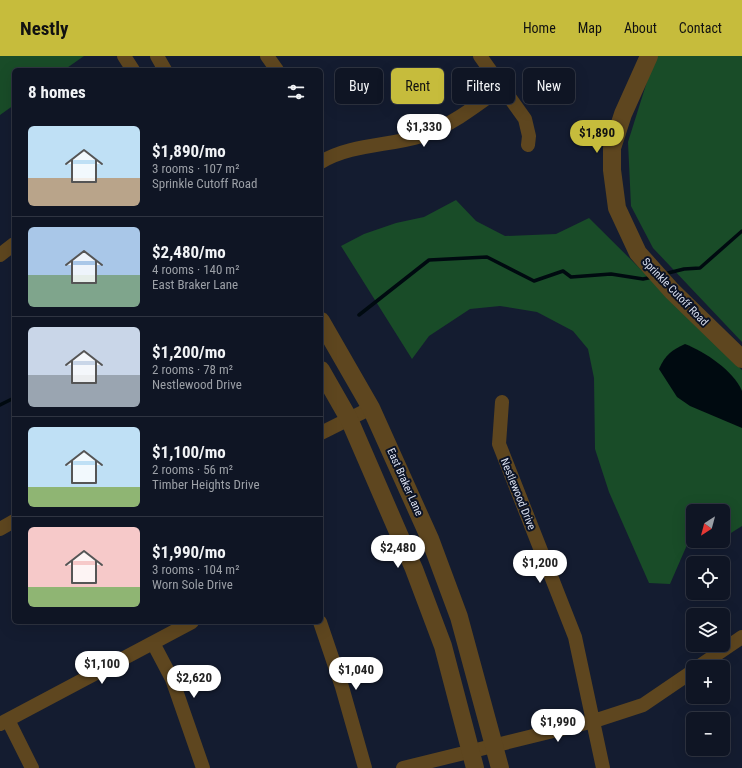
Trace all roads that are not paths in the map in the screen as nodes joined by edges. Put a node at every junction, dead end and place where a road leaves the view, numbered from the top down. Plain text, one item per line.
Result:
1 (124, 56) edge
2 (157, 56) edge
3 (267, 56) edge
4 (480, 56) edge
5 (649, 56) edge
6 (132, 68) edge
7 (165, 68) edge
8 (276, 68) edge
9 (489, 68) edge
10 (479, 104) edge
11 (514, 104) edge
12 (528, 145) dead end
13 (323, 157) edge
14 (12, 246) edge
15 (0, 255) edge
16 (323, 324) edge
17 (742, 359) edge
18 (323, 374) edge
19 (502, 402) dead end
20 (371, 408) junction
21 (349, 419) junction
22 (323, 432) edge
23 (12, 522) edge
24 (0, 529) edge
25 (188, 624) edge
26 (321, 624) edge
27 (742, 637) edge
28 (153, 643) junction
29 (708, 660) edge
30 (686, 675) edge
31 (594, 721) junction
32 (4, 722) edge
33 (495, 745) junction
34 (473, 760) edge
35 (32, 768) edge
36 (203, 768) edge
37 (365, 768) edge
38 (403, 768) edge
39 (500, 768) edge
40 (603, 768) edge

1 - 6 street
2 - 7 street
3 - 8 street
4 - 9 street
5 - 17 street, Sprinkle Cutoff Road
10 - 13 street
11 - 12 street
14 - 15 street
16 - 20 street, East Braker Lane
18 - 21 street
19 - 31 street, Nestlewood Drive
20 - 21 street
20 - 33 street, East Braker Lane
21 - 22 street
21 - 34 street
23 - 24 street
25 - 28 street
26 - 37 street
27 - 29 street
28 - 32 street
28 - 36 street
30 - 31 street
31 - 33 street
31 - 40 street, Nestlewood Drive
32 - 35 street
33 - 34 street
33 - 39 street, East Braker Lane
34 - 38 street

